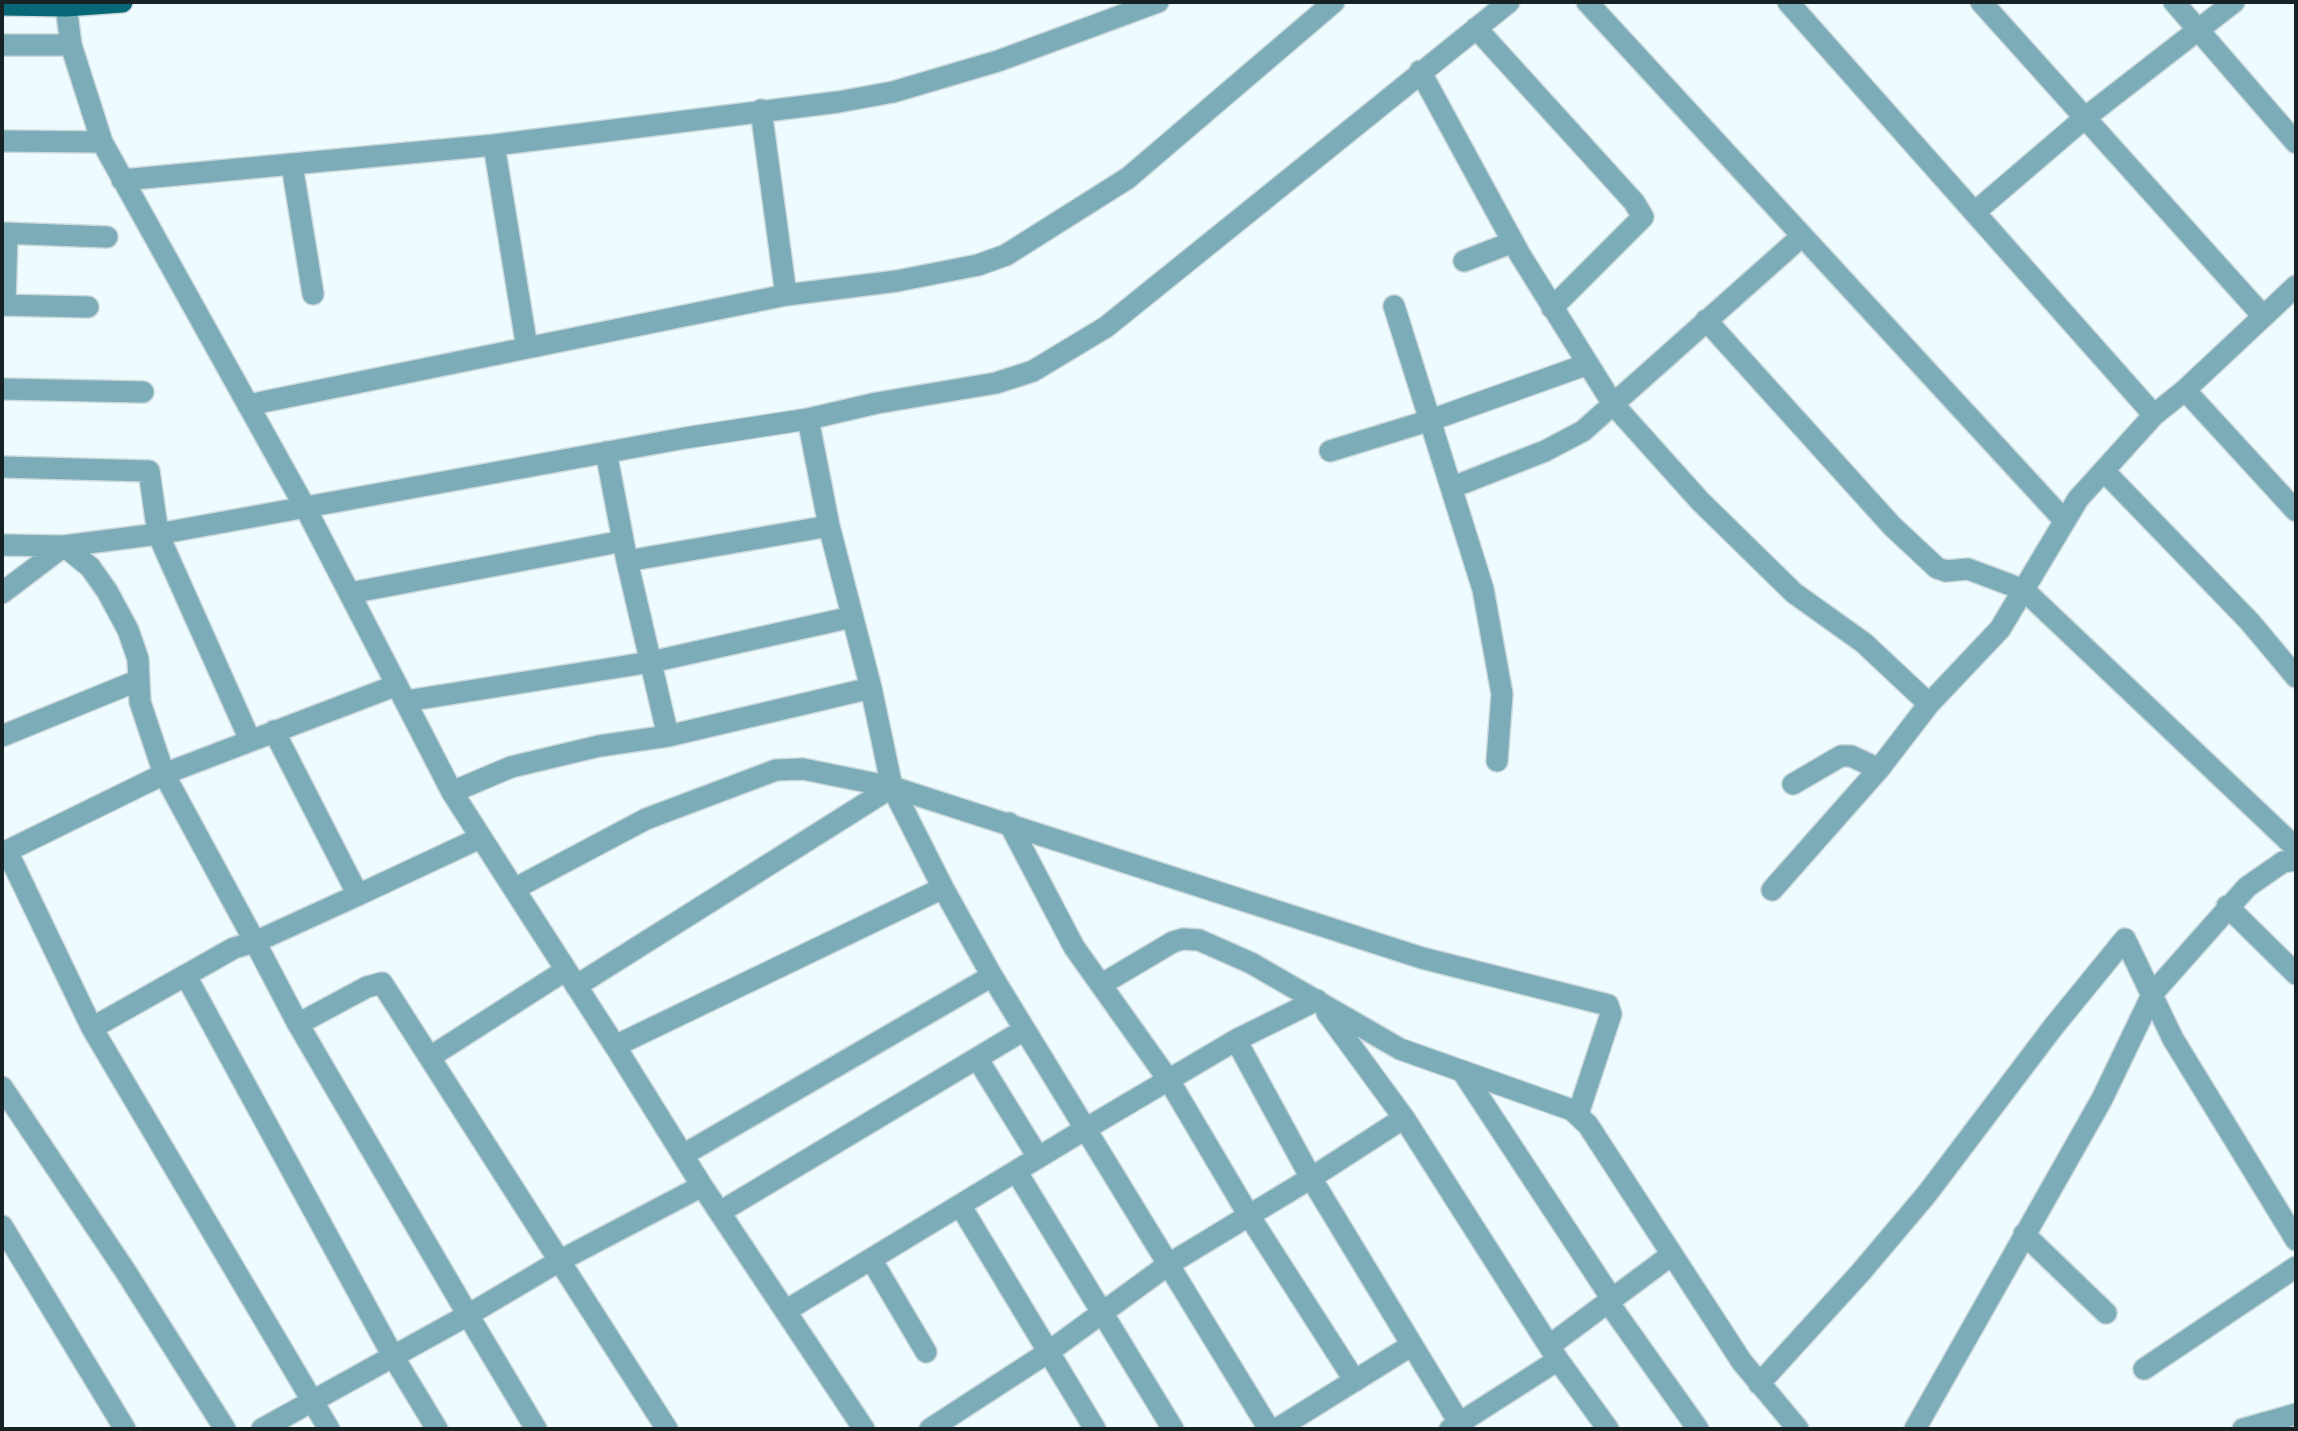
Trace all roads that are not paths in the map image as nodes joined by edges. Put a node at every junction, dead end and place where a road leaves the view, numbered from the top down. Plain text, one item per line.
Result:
1 (122, 2) edge
2 (1158, 2) edge
3 (1334, 2) edge
4 (1509, 2) edge
5 (1587, 2) edge
6 (1788, 2) edge
7 (1981, 2) edge
8 (2175, 2) edge
9 (2234, 2) edge
10 (95, 3) edge
11 (2, 5) edge
12 (66, 6) junction
13 (1476, 28) junction
14 (2199, 29) junction
15 (2, 45) edge
16 (71, 45) junction
17 (1420, 71) junction
18 (761, 110) junction
19 (2086, 117) junction
20 (2, 141) edge
21 (102, 142) junction
22 (2296, 143) edge
23 (494, 145) junction
24 (292, 165) junction
25 (122, 180) junction
26 (1975, 212) junction
27 (5, 233) edge
28 (107, 237) dead end
29 (1801, 237) junction
30 (1513, 242) junction
31 (1464, 261) dead end
32 (2296, 286) edge
33 (313, 294) dead end
34 (786, 295) junction
35 (3, 305) edge
36 (1394, 306) dead end
37 (88, 307) dead end
38 (1552, 308) junction
39 (2263, 316) junction
40 (1706, 320) junction
41 (527, 348) junction
42 (1588, 364) junction
43 (2, 388) edge
44 (2185, 390) junction
45 (143, 392) dead end
46 (1613, 404) junction
47 (248, 405) junction
48 (2154, 415) junction
49 (808, 419) junction
50 (1431, 420) junction
51 (1330, 451) dead end
52 (606, 452) junction
53 (2, 467) edge
54 (2104, 471) junction
55 (1453, 487) junction
56 (306, 509) junction
57 (2296, 511) edge
58 (2064, 520) junction
59 (829, 526) junction
60 (158, 534) junction
61 (2, 545) edge
62 (64, 546) junction
63 (625, 551) junction
64 (2024, 590) junction
65 (2, 593) edge
66 (350, 593) junction
67 (852, 617) junction
68 (651, 662) junction
69 (2296, 677) edge
70 (139, 680) junction
71 (871, 688) junction
72 (401, 693) junction
73 (1929, 704) junction
74 (274, 731) junction
75 (2, 736) edge
76 (668, 736) junction
77 (250, 740) junction
78 (1497, 761) dead end
79 (1879, 769) junction
80 (164, 774) junction
81 (1794, 784) dead end
82 (892, 787) junction
83 (452, 792) junction
84 (1009, 823) junction
85 (480, 838) junction
86 (5, 843) edge
87 (2296, 848) edge
88 (2296, 860) edge
89 (943, 888) junction
90 (514, 889) junction
91 (1772, 890) dead end
92 (358, 895) junction
93 (2227, 906) junction
94 (255, 942) junction
95 (2296, 974) edge
96 (992, 975) junction
97 (186, 976) junction
98 (571, 978) junction
99 (1101, 984) junction
100 (2153, 993) junction
101 (1317, 1000) junction
102 (298, 1024) junction
103 (92, 1028) junction
104 (1024, 1030) junction
105 (1236, 1040) junction
106 (615, 1046) junction
107 (430, 1057) junction
108 (977, 1058) junction
109 (1462, 1071) junction
110 (1170, 1082) junction
111 (2, 1087) edge
112 (1578, 1114) junction
113 (1404, 1118) junction
114 (1087, 1128) junction
115 (683, 1155) junction
116 (1038, 1157) junction
117 (1016, 1171) junction
118 (1311, 1178) junction
119 (702, 1186) junction
120 (960, 1205) junction
121 (720, 1212) junction
122 (1248, 1214) junction
123 (2, 1226) edge
124 (2024, 1234) junction
125 (2296, 1240) edge
126 (1670, 1256) junction
127 (871, 1259) junction
128 (561, 1260) junction
129 (1169, 1264) junction
130 (2296, 1267) edge
131 (1610, 1301) junction
132 (788, 1310) junction
133 (2106, 1312) dead end
134 (1101, 1313) junction
135 (468, 1315) junction
136 (1412, 1345) junction
137 (926, 1352) dead end
138 (1047, 1353) junction
139 (1553, 1353) junction
140 (394, 1358) junction
141 (2144, 1369) dead end
142 (1355, 1381) junction
143 (1759, 1384) junction
144 (312, 1401) junction
145 (2296, 1414) edge
146 (954, 1423) edge
147 (1458, 1427) edge
148 (1268, 1428) edge
149 (125, 1429) edge
150 (225, 1429) edge
151 (262, 1429) edge
152 (329, 1429) edge
153 (437, 1429) edge
154 (536, 1429) edge
155 (667, 1429) edge
156 (864, 1429) edge
157 (930, 1429) edge
158 (1095, 1429) edge
159 (1173, 1429) edge
160 (1608, 1429) edge
161 (1698, 1429) edge
162 (1798, 1429) edge
163 (1915, 1429) edge
164 (2243, 1429) edge

1 - 10 main road
2 - 18 street
3 - 34 street
4 - 13 street
5 - 29 street
6 - 26 street
7 - 19 street
8 - 14 street
9 - 14 street
10 - 12 main road
11 - 12 main road
12 - 16 street
13 - 17 street
13 - 38 street
14 - 19 street
14 - 22 street
15 - 16 street
16 - 21 street
17 - 30 street
17 - 49 street
18 - 23 street
18 - 34 street
19 - 26 street
19 - 39 street
20 - 21 street
21 - 25 street
23 - 24 street
23 - 41 street
24 - 25 street
24 - 33 street
25 - 47 street
26 - 48 street
27 - 28 street
27 - 35 street
29 - 40 street
29 - 58 street
30 - 31 street
30 - 38 street
32 - 39 street
34 - 41 street
35 - 37 street
36 - 50 street
38 - 42 street
39 - 44 street
40 - 46 street
40 - 64 street
41 - 47 street
42 - 46 street
42 - 50 street
43 - 45 street
44 - 48 street
44 - 57 street
46 - 55 street
46 - 73 street
47 - 56 street
48 - 54 street
49 - 52 street
49 - 59 street
50 - 51 street
50 - 55 street
52 - 56 street
52 - 63 street
53 - 60 street
54 - 58 street
54 - 69 street
55 - 78 street
56 - 60 street
56 - 66 street
58 - 64 street
59 - 63 street
59 - 67 street
60 - 62 street
60 - 77 street
61 - 62 street
62 - 65 street
62 - 70 street
63 - 66 street
63 - 68 street
64 - 73 street
64 - 87 street
66 - 72 street
67 - 68 street
67 - 71 street
68 - 72 street
68 - 76 street
70 - 75 street
70 - 80 street
71 - 76 street
71 - 82 street
72 - 74 street
72 - 83 street
73 - 79 street
74 - 77 street
74 - 92 street
76 - 83 street
77 - 80 street
79 - 81 street
79 - 91 street
80 - 86 street
80 - 94 street
82 - 84 street
82 - 89 street
82 - 90 street
82 - 98 street
83 - 85 street
84 - 99 street
84 - 112 street
85 - 90 street
85 - 92 street
86 - 103 street
88 - 93 street
89 - 96 street
89 - 106 street
90 - 98 street
92 - 94 street
93 - 95 street
93 - 100 street
94 - 97 street
94 - 102 street
96 - 104 street
96 - 115 street
97 - 103 street
97 - 140 street
98 - 106 street
98 - 107 street
99 - 101 street
99 - 110 street
100 - 124 street
100 - 125 street
100 - 143 street
101 - 105 street
101 - 109 street
101 - 113 street
102 - 107 street
102 - 135 street
103 - 144 street
104 - 108 street
104 - 114 street
105 - 110 street
105 - 118 street
106 - 115 street
107 - 128 street
108 - 116 street
108 - 121 street
109 - 112 street
109 - 131 street
110 - 114 street
110 - 122 street
111 - 150 street
112 - 126 street
113 - 118 street
113 - 139 street
114 - 116 street
114 - 129 street
115 - 119 street
116 - 117 street
117 - 120 street
117 - 134 street
118 - 122 street
118 - 136 street
119 - 121 street
119 - 128 street
120 - 127 street
120 - 138 street
121 - 132 street
122 - 129 street
122 - 142 street
123 - 149 street
124 - 133 street
124 - 163 street
126 - 131 street
126 - 143 street
127 - 132 street
127 - 137 street
128 - 135 street
128 - 155 street
129 - 134 street
129 - 148 street
130 - 141 street
131 - 139 street
131 - 161 street
132 - 156 street
134 - 138 street
134 - 159 street
135 - 140 street
135 - 154 street
136 - 142 street
136 - 147 street
138 - 146 street
138 - 158 street
139 - 147 street
139 - 160 street
140 - 144 street
140 - 153 street
142 - 148 street
143 - 162 street
144 - 151 street
144 - 152 street
145 - 164 street
146 - 157 street

